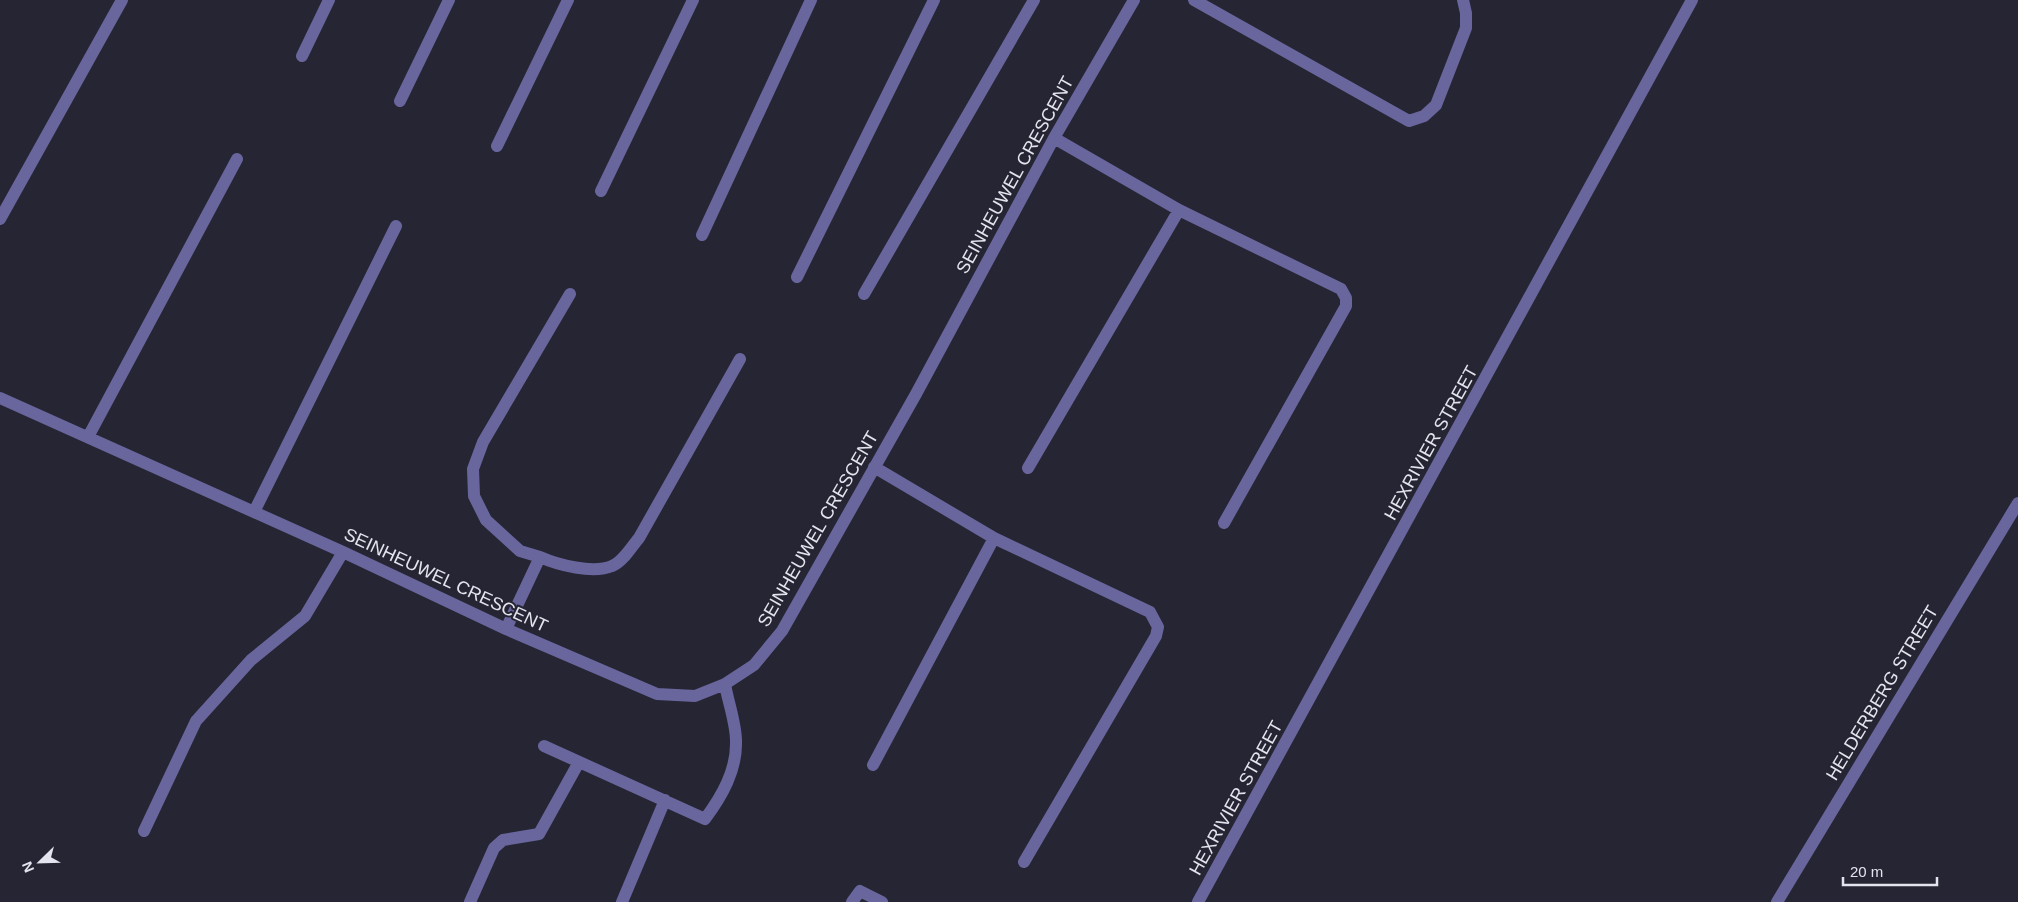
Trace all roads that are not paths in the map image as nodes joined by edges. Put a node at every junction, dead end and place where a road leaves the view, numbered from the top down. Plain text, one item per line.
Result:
1 (122, 0) edge
2 (329, 0) edge
3 (449, 0) edge
4 (568, 0) edge
5 (693, 0) edge
6 (811, 0) edge
7 (1034, 0) edge
8 (1134, 0) edge
9 (1194, 0) edge
10 (1463, 0) edge
11 (1692, 0) edge
12 (929, 2) edge
13 (302, 56) dead end
14 (400, 101) dead end
15 (1054, 138) junction
16 (497, 146) dead end
17 (237, 159) dead end
18 (601, 191) dead end
19 (1179, 210) junction
20 (0, 220) edge
21 (396, 226) dead end
22 (702, 235) dead end
23 (797, 277) dead end
24 (570, 294) dead end
25 (864, 294) dead end
26 (740, 358) dead end
27 (0, 398) edge
28 (88, 437) junction
29 (874, 467) junction
30 (1028, 468) dead end
31 (2018, 502) edge
32 (254, 512) junction
33 (1224, 523) dead end
34 (994, 538) junction
35 (343, 552) junction
36 (540, 557) junction
37 (506, 629) junction
38 (724, 684) junction
39 (544, 746) dead end
40 (579, 762) junction
41 (873, 765) dead end
42 (665, 800) junction
43 (144, 831) dead end
44 (1024, 862) dead end
45 (470, 902) edge
46 (622, 902) edge
47 (852, 902) edge
48 (882, 902) edge
49 (1198, 902) edge
50 (1777, 902) edge

1 - 20 street
2 - 13 street
3 - 14 street
4 - 16 street
5 - 18 street
6 - 22 street
7 - 25 street
8 - 15 street, SEINHEUWEL CRESCENT
9 - 10 street
11 - 49 street, HEXRIVIER STREET
12 - 23 street
15 - 19 street
15 - 29 street, SEINHEUWEL CRESCENT
17 - 28 street
19 - 30 street
19 - 33 street
21 - 32 street
24 - 36 street
26 - 36 street
27 - 28 street, SEINHEUWEL CRESCENT
28 - 32 street, SEINHEUWEL CRESCENT
29 - 34 street
29 - 38 street, SEINHEUWEL CRESCENT
31 - 50 street, HELDERBERG STREET
32 - 35 street, SEINHEUWEL CRESCENT
34 - 41 street
34 - 44 street
35 - 37 street, SEINHEUWEL CRESCENT
35 - 43 street
36 - 37 street
37 - 38 street, SEINHEUWEL CRESCENT
38 - 42 street
39 - 40 street
40 - 42 street
40 - 45 street
42 - 46 street
47 - 48 street

